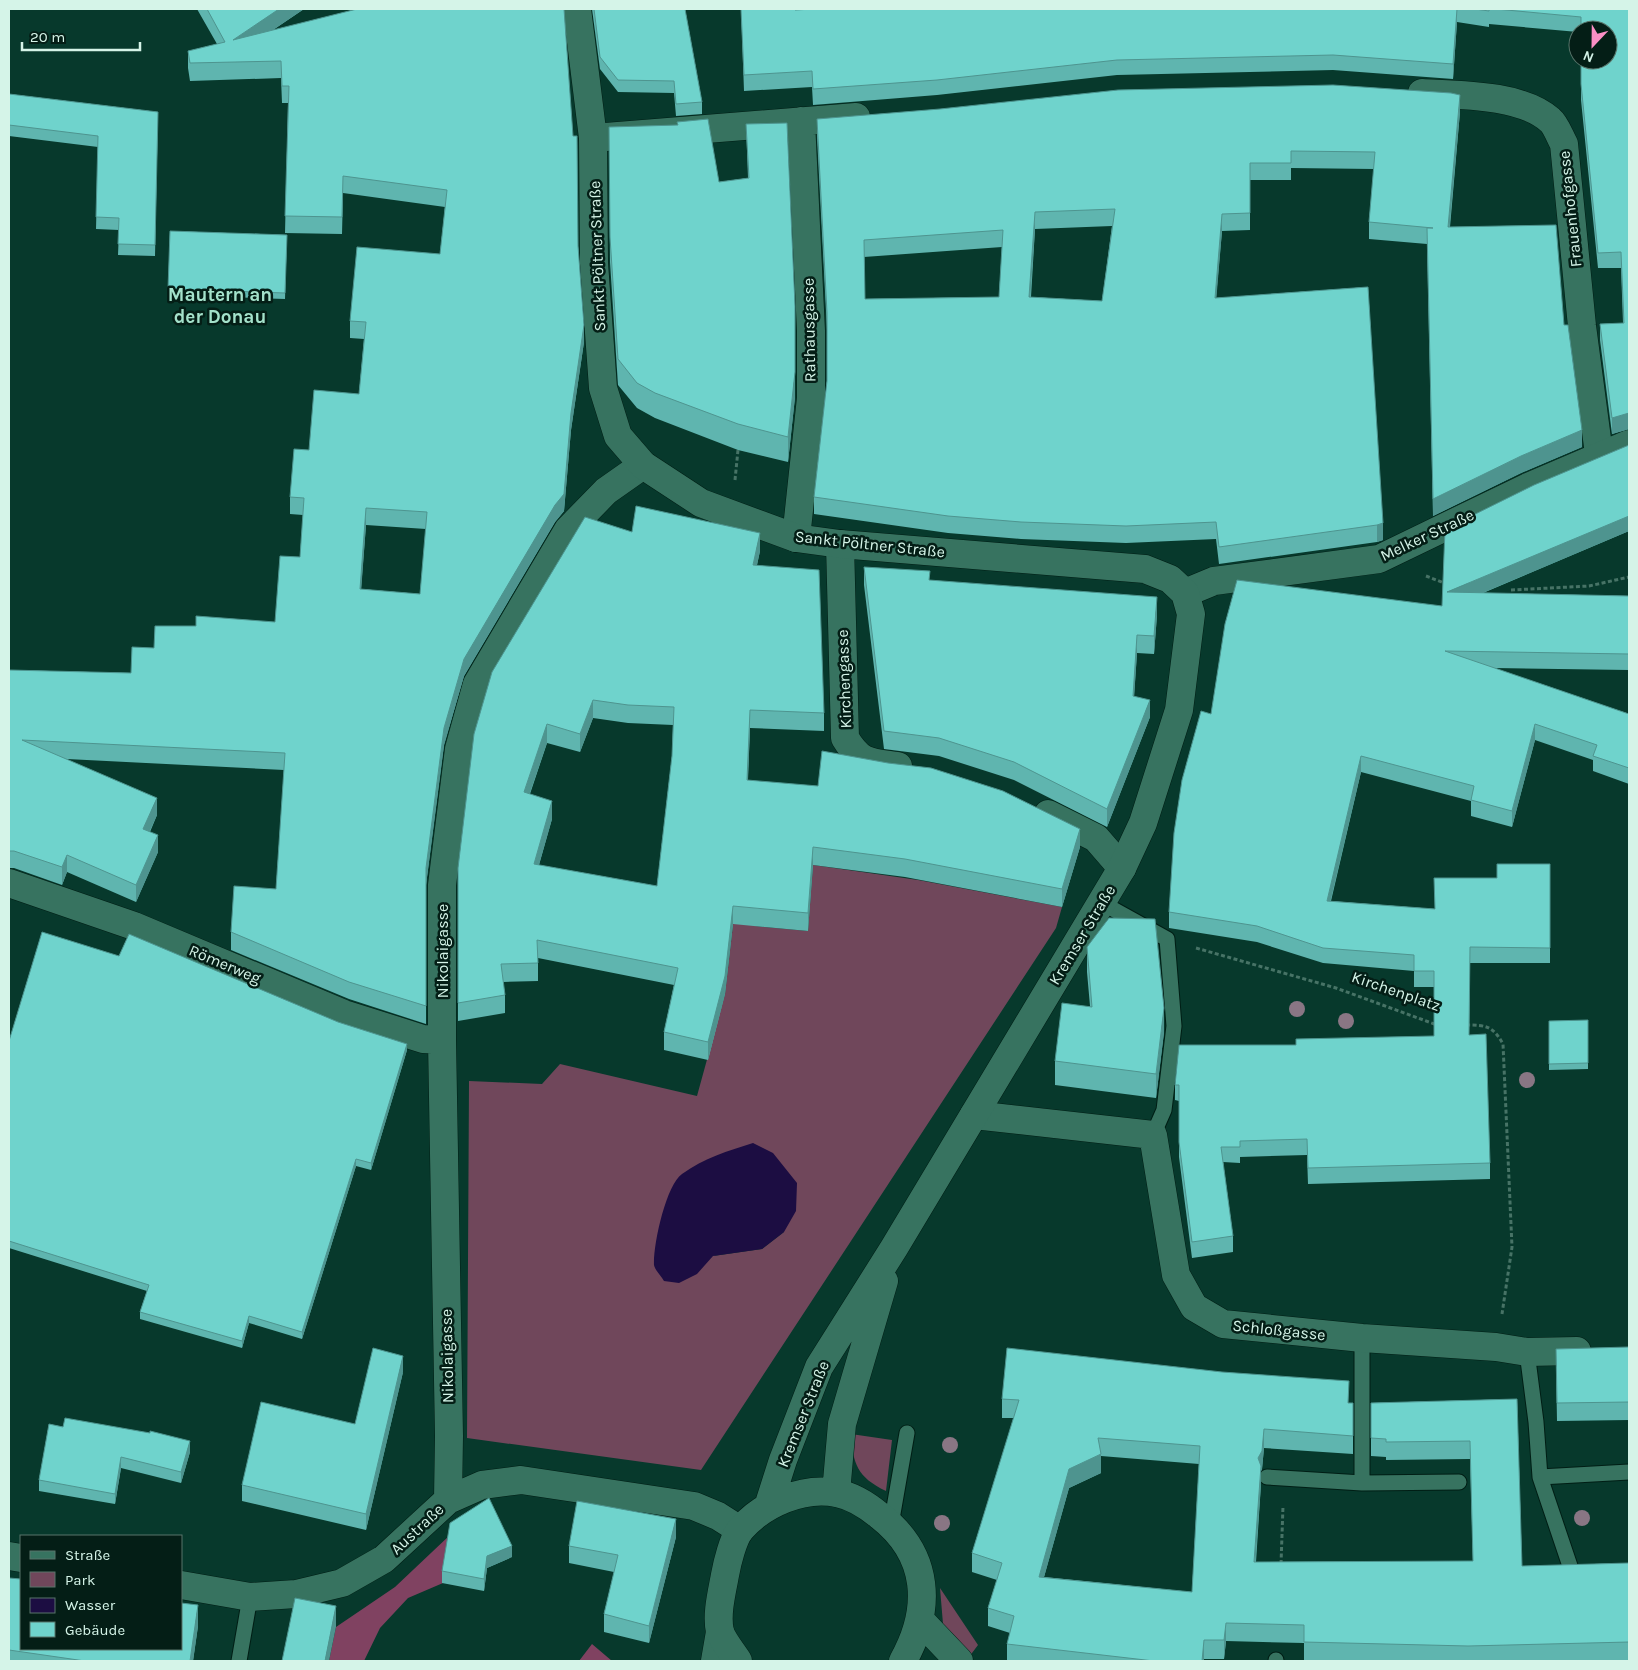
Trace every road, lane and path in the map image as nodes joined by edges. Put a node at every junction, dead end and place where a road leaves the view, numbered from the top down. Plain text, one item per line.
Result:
1 (577, 9) edge
2 (1400, 91) edge
3 (879, 115) edge
4 (801, 121) junction
5 (593, 138) junction
6 (1629, 444) edge
7 (1599, 454) junction
8 (643, 465) junction
9 (796, 538) junction
10 (840, 544) junction
11 (1629, 577) edge
12 (1511, 590) edge
13 (1185, 593) junction
14 (924, 770) edge
15 (1027, 804) edge
16 (1122, 868) junction
17 (9, 884) edge
18 (1102, 903) junction
19 (1167, 939) junction
20 (1443, 1025) edge
21 (1462, 1025) edge
22 (442, 1040) junction
23 (974, 1115) junction
24 (1153, 1135) junction
25 (894, 1248) junction
26 (1362, 1338) junction
27 (1496, 1346) junction
28 (1577, 1351) edge
29 (1527, 1352) junction
30 (907, 1433) dead end
31 (1629, 1472) edge
32 (1540, 1476) junction
33 (1268, 1477) dead end
34 (1285, 1478) junction
35 (1362, 1482) junction
36 (1459, 1482) dead end
37 (836, 1493) junction
38 (448, 1500) junction
39 (768, 1507) junction
40 (891, 1525) junction
41 (740, 1530) junction
42 (1570, 1566) edge
43 (1280, 1574) edge
44 (182, 1586) edge
45 (250, 1597) junction
46 (921, 1621) junction
47 (720, 1632) junction
48 (239, 1661) edge
49 (716, 1661) edge
50 (738, 1661) edge
51 (903, 1661) edge
52 (959, 1661) edge

1 - 5 street, Sankt Pöltner Straße
2 - 7 street, Frauenhofgasse
3 - 4 street
4 - 5 street
4 - 9 street, Rathausgasse
5 - 8 street, Sankt Pöltner Straße
6 - 7 street, Melker Straße
7 - 13 street, Melker Straße
8 - 9 street, Sankt Pöltner Straße
8 - 22 street, Nikolaigasse
9 - 10 street, Sankt Pöltner Straße
10 - 13 street, Sankt Pöltner Straße
10 - 14 street, Kirchengasse
11 - 12 path
13 - 16 street, Kremser Straße
15 - 16 street
16 - 18 street, Kremser Straße
17 - 22 street, Römerweg
18 - 19 lane
18 - 23 street, Kremser Straße
19 - 20 path, Kirchenplatz
19 - 24 lane
21 - 27 path
22 - 38 street, Nikolaigasse
23 - 24 street
23 - 25 street, Kremser Straße
24 - 26 street, Schloßgasse
25 - 37 street, Kremser Straße
25 - 39 street, Kremser Straße
26 - 27 street, Schloßgasse
26 - 35 lane
27 - 29 street, Schloßgasse
28 - 29 street, Schloßgasse
29 - 32 lane
30 - 40 lane
31 - 32 lane
32 - 42 lane
33 - 34 lane
34 - 35 lane
34 - 43 path
35 - 36 lane
37 - 39 street
37 - 40 street
38 - 41 street, Austraße
38 - 45 street, Austraße
39 - 41 street
40 - 46 street
41 - 47 street
44 - 45 street, Austraße
45 - 48 lane
46 - 51 street
46 - 52 street
47 - 49 street
47 - 50 street

